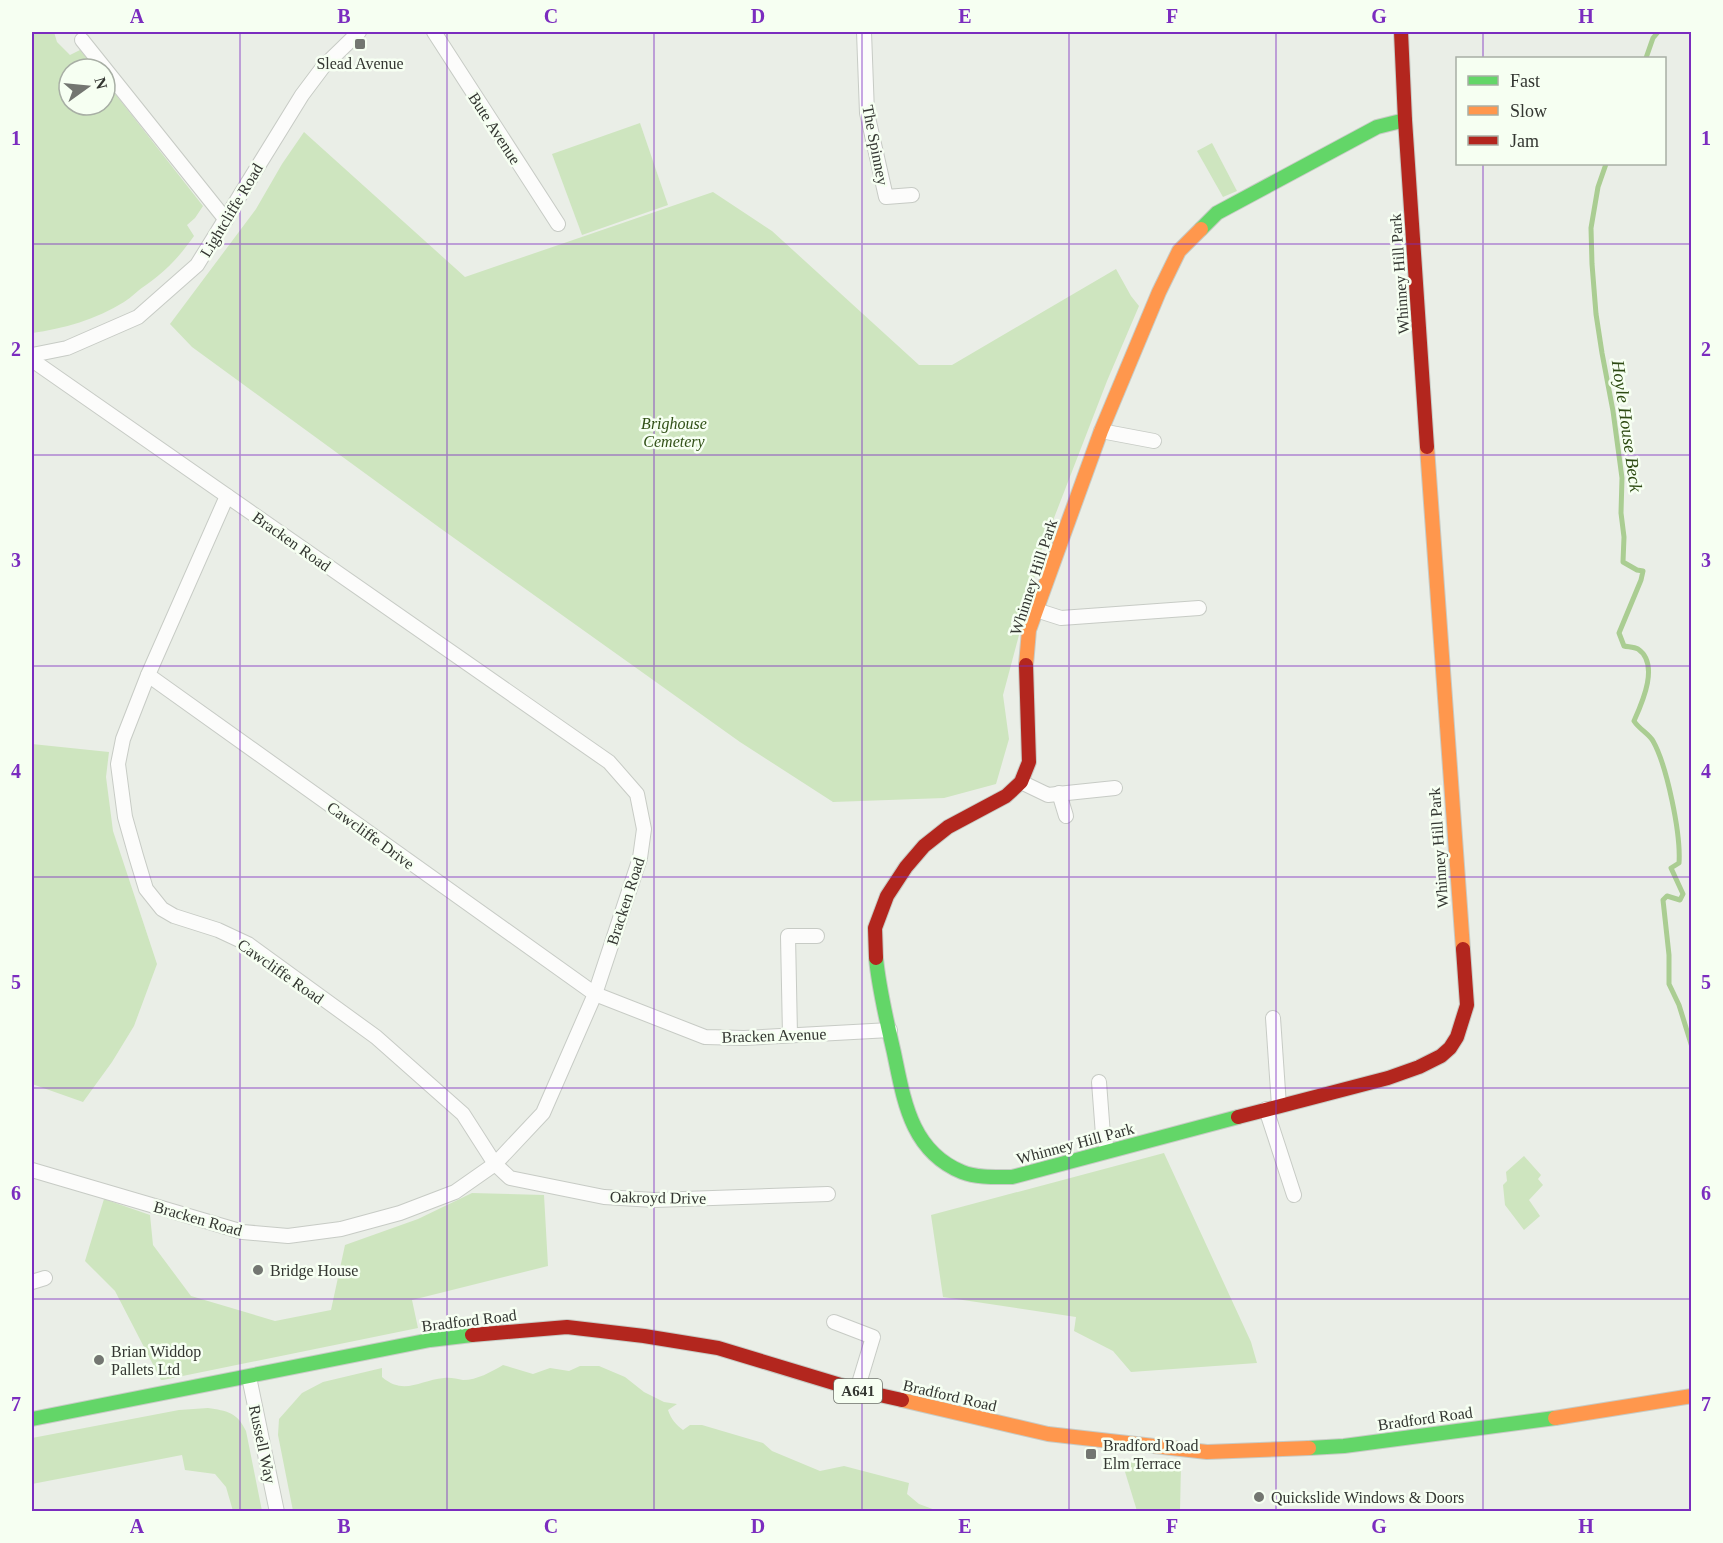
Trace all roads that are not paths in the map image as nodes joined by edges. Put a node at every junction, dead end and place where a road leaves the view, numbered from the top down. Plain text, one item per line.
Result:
1 (359, 32) edge
2 (434, 32) edge
3 (864, 32) edge
4 (1401, 32) edge
5 (82, 40) dead end
6 (1405, 120) junction
7 (912, 195) dead end
8 (226, 220) junction
9 (558, 224) dead end
10 (32, 355) edge
11 (32, 360) edge
12 (1101, 431) junction
13 (1154, 441) dead end
14 (227, 496) junction
15 (1199, 608) dead end
16 (1036, 610) junction
17 (148, 675) junction
18 (1021, 782) junction
19 (1115, 788) dead end
20 (1059, 794) junction
21 (1066, 816) dead end
22 (817, 936) dead end
23 (595, 994) junction
24 (1274, 1018) dead end
25 (890, 1030) junction
26 (790, 1035) junction
27 (1099, 1082) dead end
28 (1273, 1107) junction
29 (1108, 1150) junction
30 (495, 1164) junction
31 (32, 1170) edge
32 (828, 1194) dead end
33 (1294, 1195) dead end
34 (834, 1322) dead end
35 (249, 1377) junction
36 (856, 1390) junction
37 (1692, 1396) edge
38 (32, 1419) edge
39 (277, 1512) edge

1 - 8 street, Lightcliffe Road
2 - 9 street, Bute Avenue
3 - 7 street, The Spinney
4 - 6 street, Whinney Hill Park
5 - 8 street
6 - 12 street, Whinney Hill Park
6 - 28 street, Whinney Hill Park
8 - 10 street, Lightcliffe Road
11 - 14 street, Bracken Road
12 - 13 street
12 - 16 street, Whinney Hill Park
14 - 17 street, Cawcliffe Road
14 - 23 street, Bracken Road
15 - 16 street
16 - 18 street, Whinney Hill Park
17 - 23 street, Cawcliffe Drive
17 - 30 street, Cawcliffe Road
18 - 20 street
18 - 25 street, Whinney Hill Park
19 - 20 street
20 - 21 street
22 - 26 street
23 - 26 street, Bracken Avenue
23 - 30 street, Bracken Road
24 - 28 street
25 - 26 street, Bracken Avenue
25 - 29 street, Whinney Hill Park
27 - 29 street
28 - 29 street, Whinney Hill Park
28 - 33 street
30 - 31 street, Bracken Road
30 - 32 street, Oakroyd Drive
34 - 36 street
35 - 36 street, Bradford Road / A641
35 - 38 street, Bradford Road / A641
35 - 39 street, Russell Way
36 - 37 street, Bradford Road / A641

